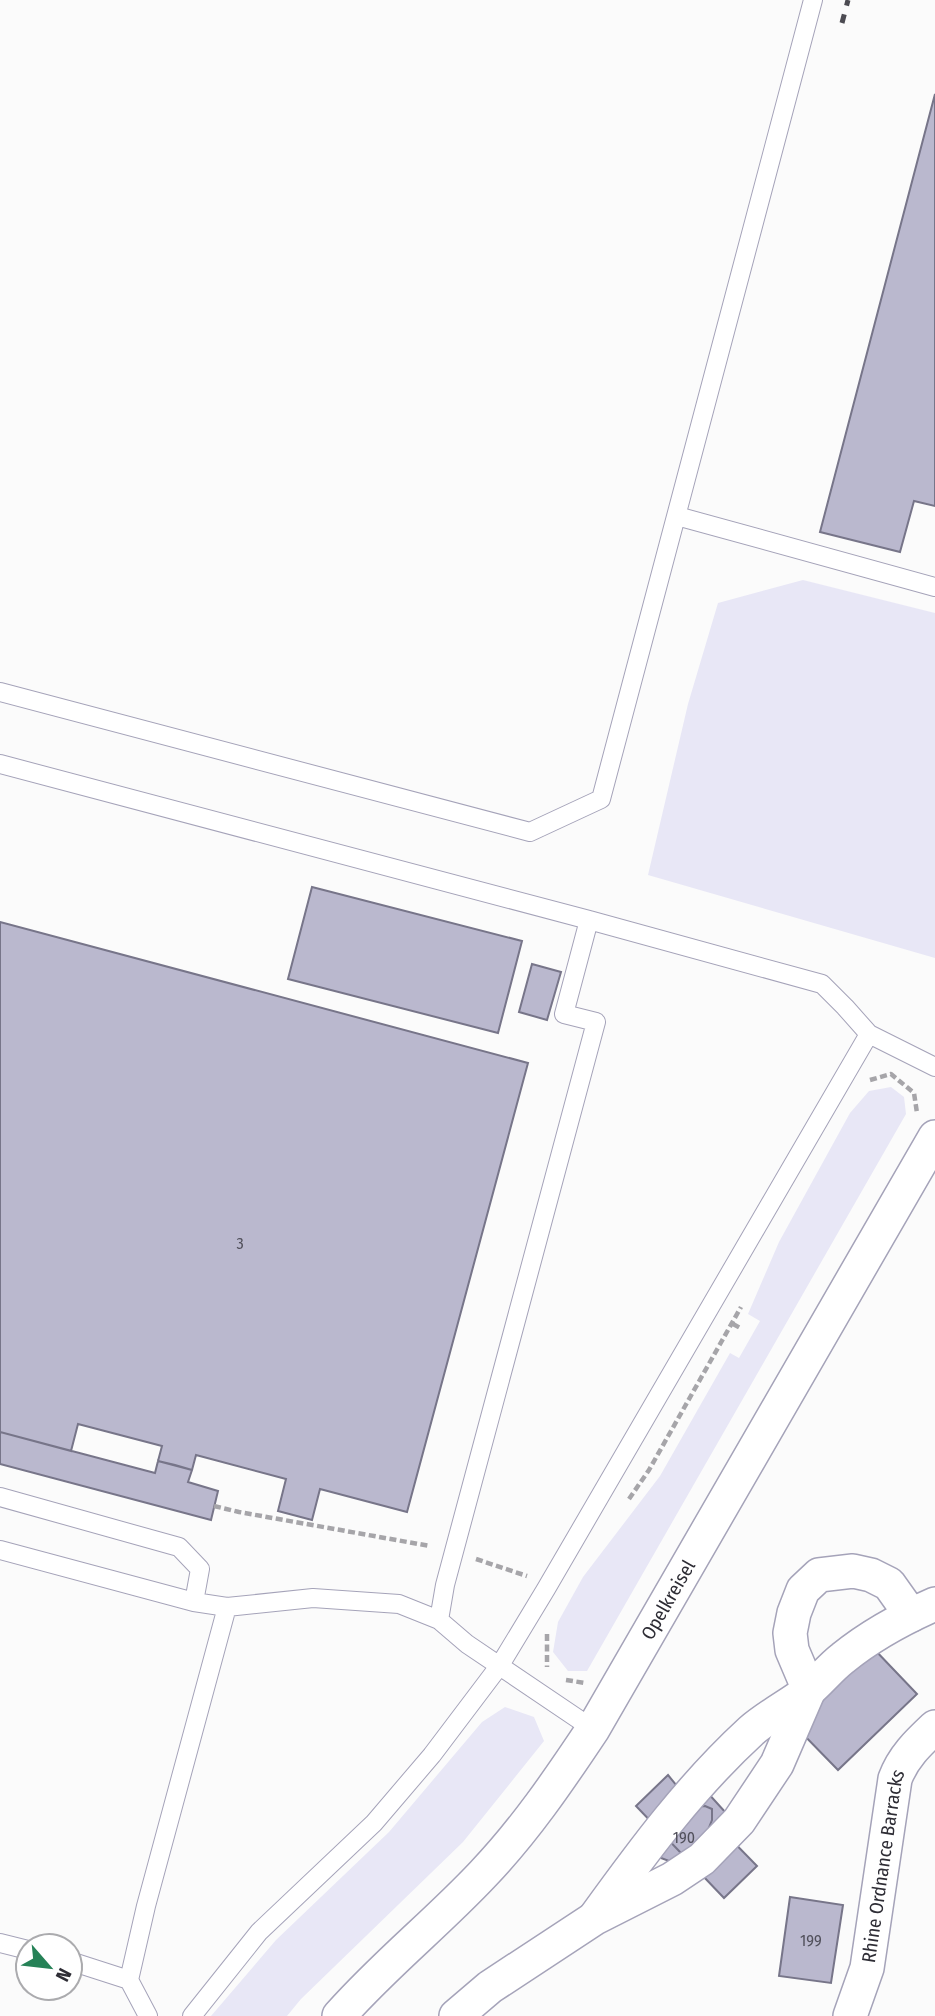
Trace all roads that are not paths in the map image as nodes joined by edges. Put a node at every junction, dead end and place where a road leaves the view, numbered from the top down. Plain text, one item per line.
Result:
1 (813, 0) edge
2 (677, 516) junction
3 (935, 587) edge
4 (0, 692) edge
5 (0, 764) edge
6 (589, 920) junction
7 (869, 1034) junction
8 (935, 1067) edge
9 (927, 1130) edge
10 (0, 1497) edge
11 (0, 1550) edge
12 (194, 1602) junction
13 (227, 1607) junction
14 (923, 1609) edge
15 (439, 1620) junction
16 (500, 1665) junction
17 (809, 1690) junction
18 (935, 1727) edge
19 (593, 1730) junction
20 (594, 1918) junction
21 (84, 1966) edge
22 (129, 1980) junction
23 (148, 2016) edge
24 (192, 2016) edge
25 (340, 2016) edge
26 (456, 2016) edge
27 (850, 2016) edge

1 - 2 lane
2 - 3 lane
2 - 4 lane
5 - 6 lane
6 - 7 lane
6 - 15 lane
7 - 8 lane
7 - 16 lane
9 - 19 street, Opelkreisel
10 - 12 lane
11 - 12 lane
12 - 13 lane
13 - 15 lane
13 - 22 lane
14 - 17 street
14 - 17 street
15 - 16 lane
16 - 19 lane
16 - 24 lane
17 - 20 street
17 - 20 street
18 - 27 street, Rhine Ordnance Barracks
19 - 25 street, Opelkreisel
20 - 26 street
21 - 22 lane
22 - 23 lane

